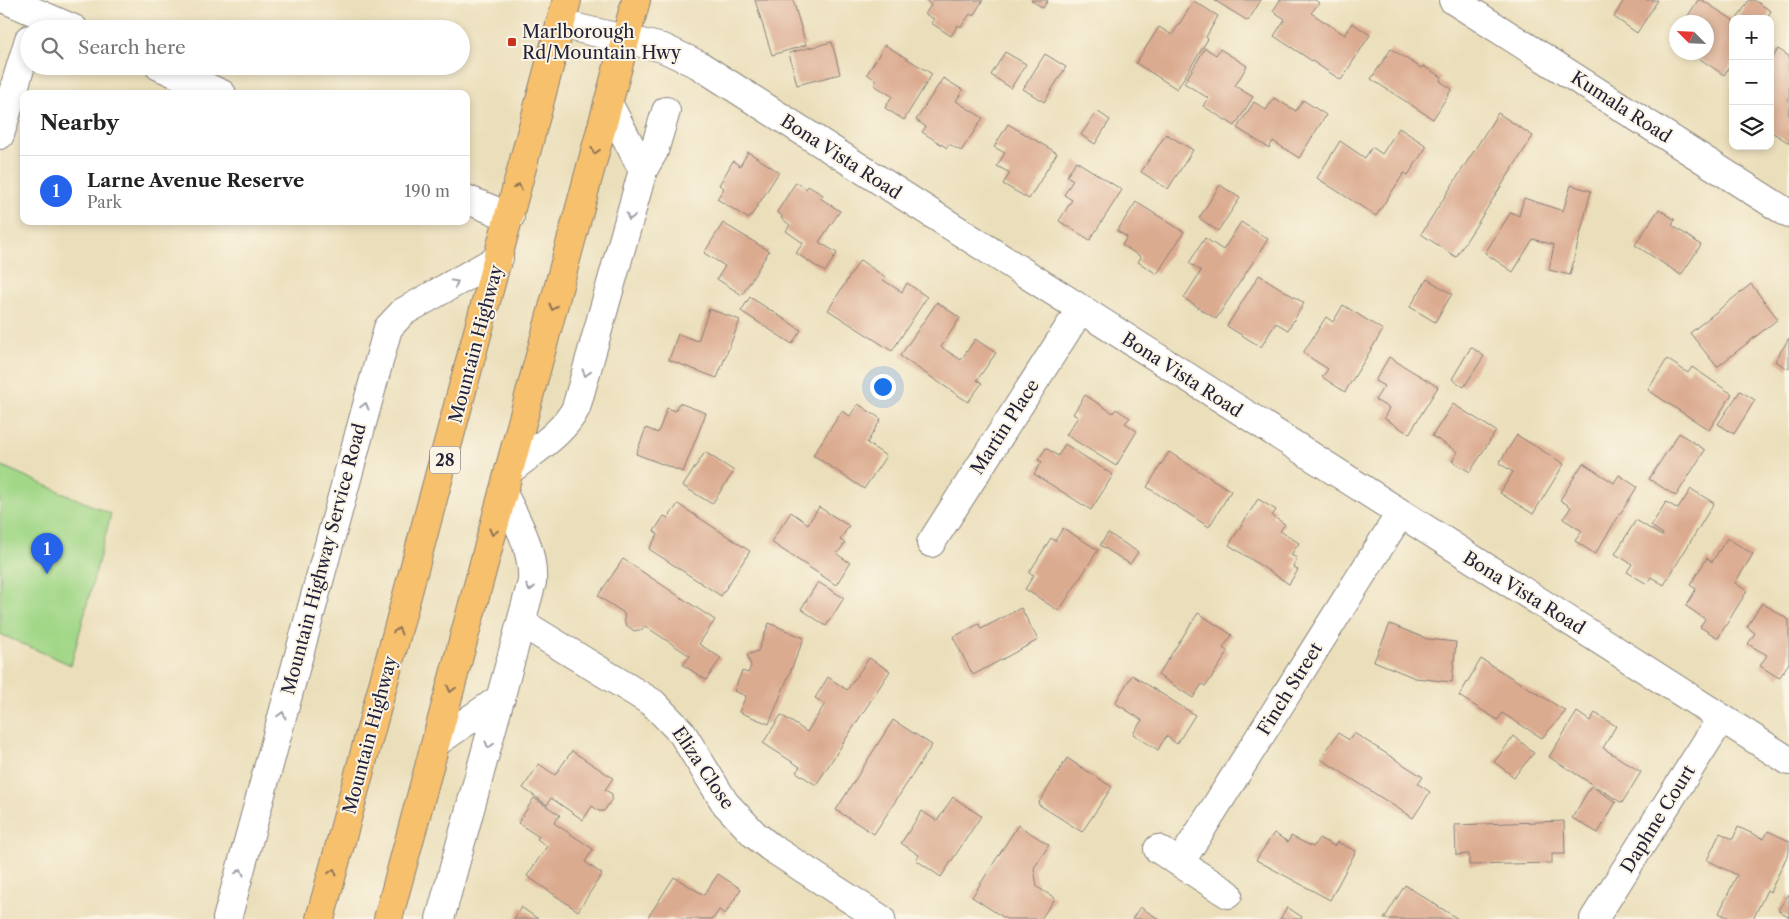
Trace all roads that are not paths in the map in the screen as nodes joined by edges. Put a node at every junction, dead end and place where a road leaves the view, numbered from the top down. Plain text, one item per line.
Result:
1 (7, 0) edge
2 (636, 0) edge
3 (1454, 0) edge
4 (564, 12) edge
5 (33, 20) edge
6 (626, 39) junction
7 (20, 69) edge
8 (180, 75) edge
9 (213, 90) edge
10 (608, 104) junction
11 (666, 111) dead end
12 (0, 135) edge
13 (643, 170) junction
14 (470, 201) edge
15 (1789, 214) edge
16 (510, 217) junction
17 (499, 258) junction
18 (1080, 310) junction
19 (506, 482) junction
20 (1400, 514) junction
21 (931, 544) dead end
22 (522, 623) junction
23 (501, 698) junction
24 (1721, 719) junction
25 (437, 742) junction
26 (1789, 762) edge
27 (1228, 894) dead end
28 (227, 919) edge
29 (320, 919) edge
30 (388, 919) edge
31 (440, 919) edge
32 (881, 919) edge
33 (1594, 919) edge

1 - 5 street
2 - 6 main road
3 - 15 street, Kumala Road
4 - 6 street, Bona Vista Road
16 -> 4 main road, Mountain Highway / 28
6 - 10 main road
6 - 18 street, Bona Vista Road
7 - 12 street
8 - 9 street
10 - 13 street
10 -> 19 main road
11 - 13 street
13 -> 19 street
14 - 16 street
16 - 17 main road, Mountain Highway / 28
28 -> 17 street, Mountain Highway Service Road
29 -> 17 main road, Mountain Highway / 28
18 - 20 street, Bona Vista Road
18 - 21 street, Martin Place
19 -> 22 street
19 -> 25 main road
20 - 24 street, Bona Vista Road
20 - 27 street, Finch Street
22 - 23 street
22 - 32 street, Eliza Close
23 - 25 street
23 -> 31 street
24 - 26 street, Bona Vista Road
24 - 33 street, Daphne Court
25 - 30 main road

